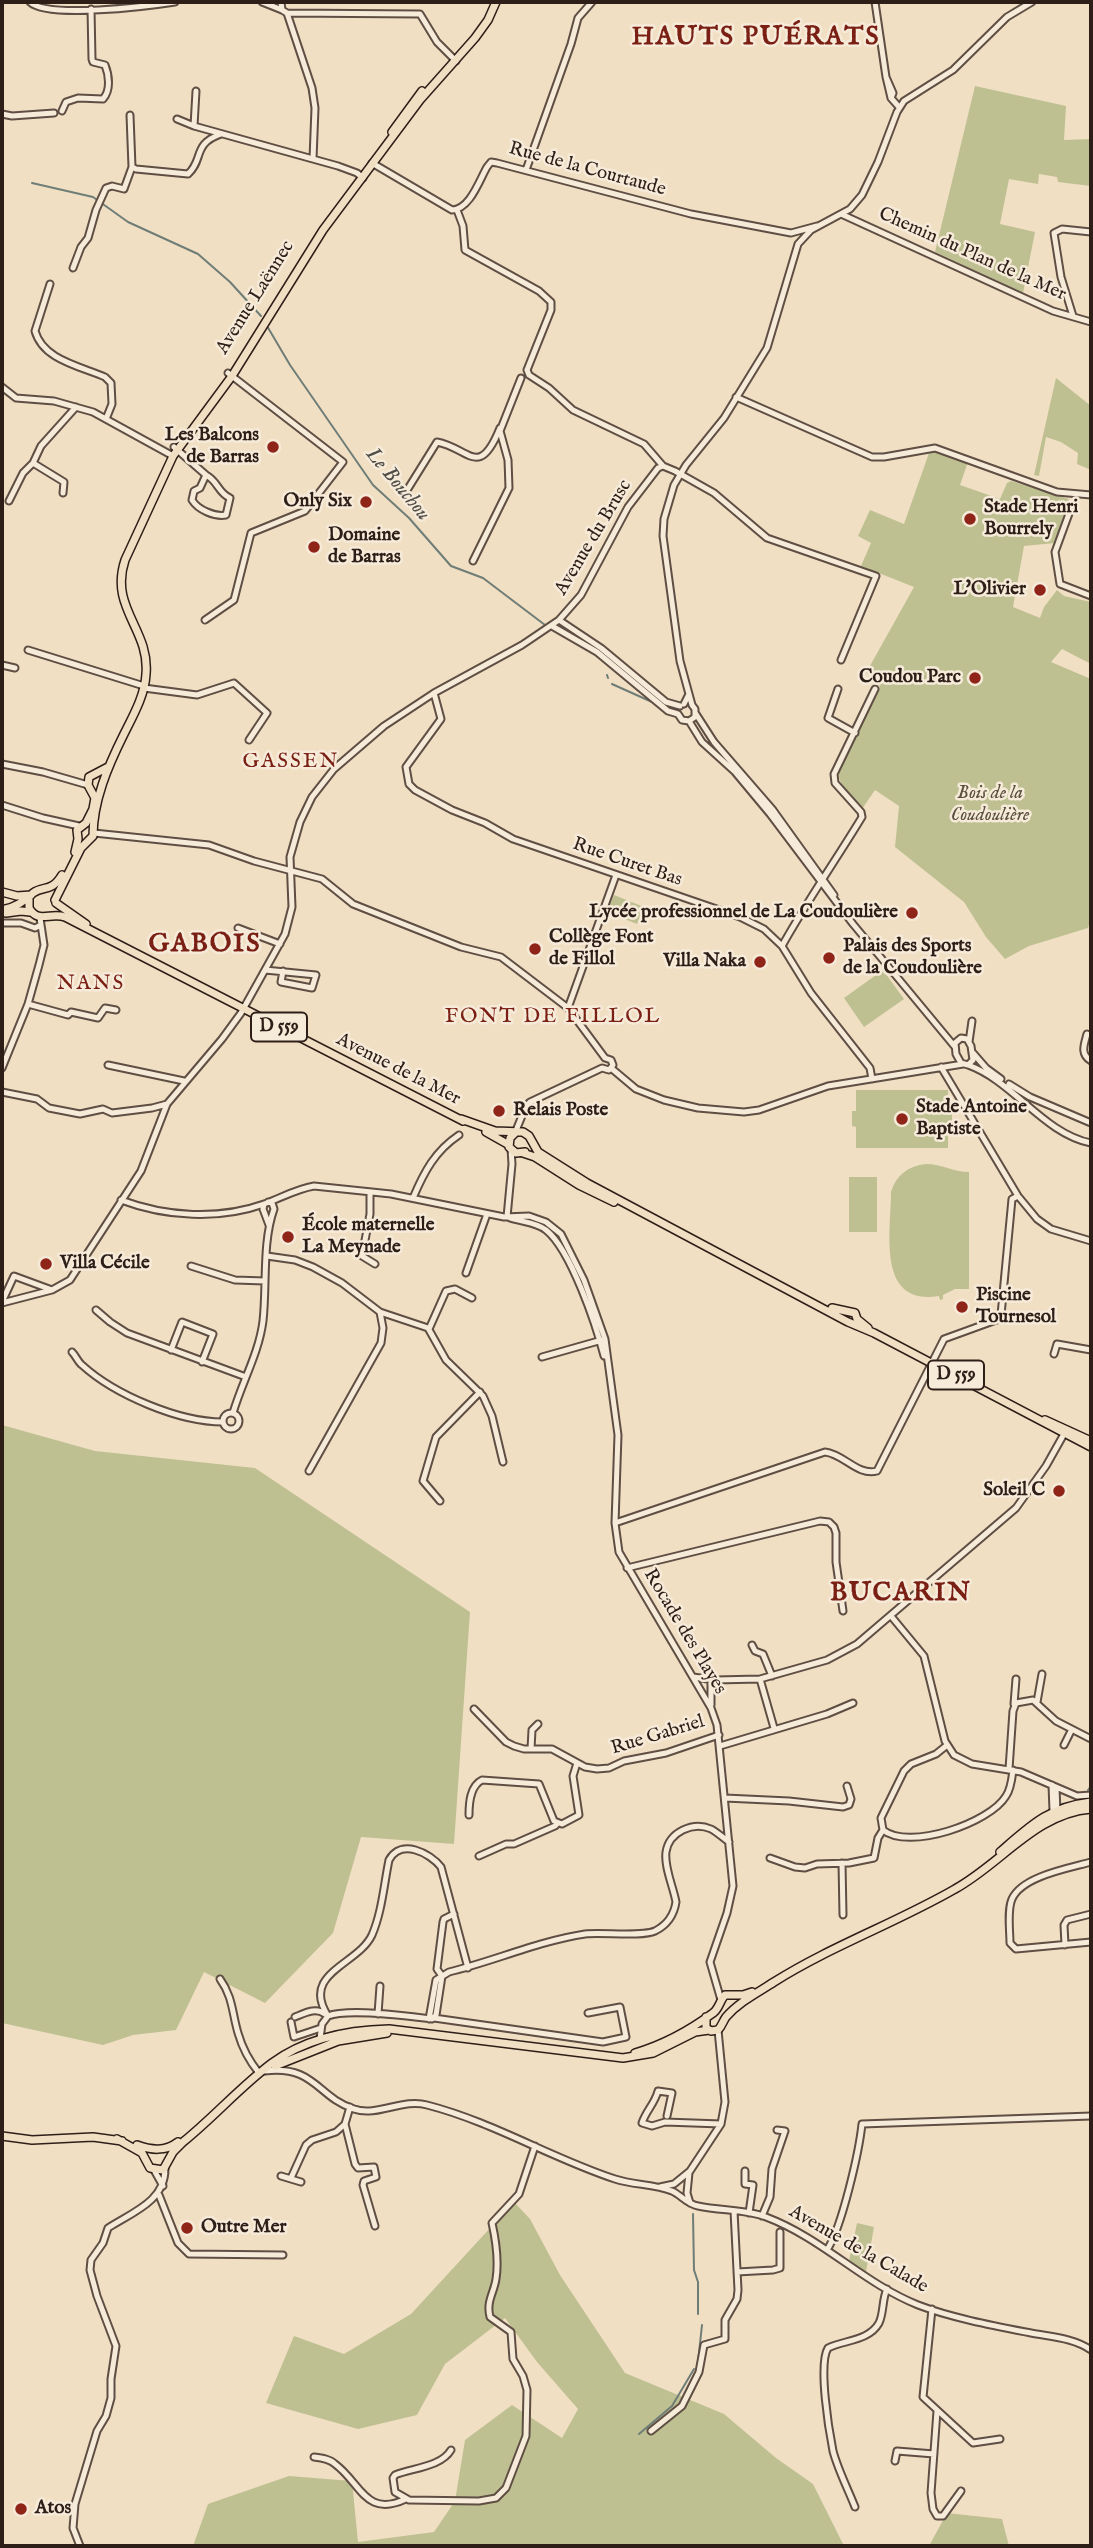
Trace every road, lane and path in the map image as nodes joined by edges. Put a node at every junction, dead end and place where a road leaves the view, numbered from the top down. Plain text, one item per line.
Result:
1 (30, 2) edge
2 (175, 2) edge
3 (262, 2) edge
4 (281, 2) edge
5 (494, 2) edge
6 (592, 2) edge
7 (875, 2) edge
8 (1032, 2) edge
9 (91, 9) junction
10 (284, 12) junction
11 (454, 59) junction
12 (887, 77) junction
13 (892, 89) junction
14 (196, 91) dead end
15 (891, 98) junction
16 (904, 101) junction
17 (899, 107) junction
18 (62, 111) dead end
19 (54, 113) dead end
20 (2, 114) edge
21 (130, 115) dead end
22 (177, 119) dead end
23 (194, 126) junction
24 (203, 129) junction
25 (222, 134) junction
26 (206, 143) junction
27 (313, 159) junction
28 (372, 163) junction
29 (132, 167) junction
30 (526, 170) junction
31 (361, 177) junction
32 (457, 210) junction
33 (841, 214) junction
34 (817, 226) junction
35 (795, 232) junction
36 (1091, 232) edge
37 (801, 241) junction
38 (73, 268) dead end
39 (50, 284) dead end
40 (1073, 316) junction
41 (1091, 322) edge
42 (528, 372) junction
43 (230, 374) junction
44 (2, 387) edge
45 (736, 397) junction
46 (76, 407) junction
47 (106, 419) junction
48 (501, 425) junction
49 (174, 451) junction
50 (33, 463) junction
51 (663, 466) junction
52 (680, 473) junction
53 (206, 475) junction
54 (63, 493) dead end
55 (404, 495) dead end
56 (1091, 495) edge
57 (9, 501) dead end
58 (1070, 512) dead end
59 (473, 561) dead end
60 (1091, 596) edge
61 (205, 620) dead end
62 (559, 620) junction
63 (552, 626) junction
64 (28, 650) dead end
65 (841, 660) dead end
66 (2, 665) edge
67 (15, 668) dead end
68 (144, 687) junction
69 (838, 689) dead end
70 (874, 690) dead end
71 (434, 693) junction
72 (689, 694) junction
73 (682, 705) junction
74 (692, 705) junction
75 (678, 714) junction
76 (696, 714) junction
77 (689, 721) junction
78 (855, 733) junction
79 (249, 740) dead end
80 (2, 764) edge
81 (108, 767) junction
82 (98, 773) junction
83 (104, 780) junction
84 (90, 783) junction
85 (101, 788) junction
86 (2, 805) edge
87 (84, 832) junction
88 (291, 871) junction
89 (615, 875) junction
90 (822, 881) junction
91 (44, 890) junction
92 (2, 892) edge
93 (30, 896) junction
94 (56, 901) junction
95 (2, 912) edge
96 (30, 912) junction
97 (51, 914) junction
98 (41, 921) junction
99 (2, 923) edge
100 (238, 928) dead end
101 (97, 933) junction
102 (280, 944) junction
103 (782, 946) junction
104 (265, 970) junction
105 (283, 971) junction
106 (28, 1004) junction
107 (568, 1008) junction
108 (243, 1009) junction
109 (116, 1010) dead end
110 (943, 1030) junction
111 (1087, 1034) dead end
112 (960, 1038) junction
113 (969, 1042) junction
114 (956, 1050) junction
115 (973, 1053) junction
116 (605, 1058) junction
117 (1091, 1061) edge
118 (108, 1065) dead end
119 (966, 1065) junction
120 (940, 1067) junction
121 (951, 1067) junction
122 (2, 1068) edge
123 (602, 1068) junction
124 (611, 1068) junction
125 (872, 1079) junction
126 (947, 1079) junction
127 (184, 1082) junction
128 (2, 1093) edge
129 (167, 1104) junction
130 (522, 1116) junction
131 (461, 1119) junction
132 (1091, 1123) edge
133 (1074, 1126) junction
134 (515, 1133) junction
135 (526, 1134) junction
136 (459, 1135) dead end
137 (531, 1143) junction
138 (1091, 1143) edge
139 (510, 1147) junction
140 (521, 1153) junction
141 (512, 1164) junction
142 (370, 1192) junction
143 (284, 1195) junction
144 (1018, 1196) junction
145 (413, 1198) junction
146 (121, 1200) junction
147 (265, 1207) junction
148 (273, 1210) junction
149 (486, 1214) junction
150 (507, 1217) junction
151 (668, 1227) junction
152 (270, 1228) junction
153 (1091, 1241) edge
154 (267, 1256) junction
155 (375, 1264) dead end
156 (191, 1266) dead end
157 (466, 1273) dead end
158 (265, 1281) junction
159 (52, 1290) junction
160 (472, 1298) dead end
161 (2, 1302) edge
162 (96, 1310) dead end
163 (380, 1312) junction
164 (429, 1329) junction
165 (603, 1340) junction
166 (171, 1350) junction
167 (1091, 1350) edge
168 (72, 1352) dead end
169 (1054, 1354) dead end
170 (542, 1357) dead end
171 (202, 1362) junction
172 (932, 1363) junction
173 (246, 1377) junction
174 (480, 1392) junction
175 (233, 1413) junction
176 (1037, 1418) junction
177 (223, 1422) junction
178 (1064, 1434) junction
179 (1091, 1441) edge
180 (1091, 1447) edge
181 (503, 1462) dead end
182 (309, 1471) dead end
183 (440, 1501) dead end
184 (615, 1523) junction
185 (627, 1568) junction
186 (843, 1611) dead end
187 (891, 1616) junction
188 (752, 1645) dead end
189 (1042, 1674) dead end
190 (772, 1676) junction
191 (692, 1677) junction
192 (760, 1679) junction
193 (1016, 1679) dead end
194 (711, 1681) junction
195 (698, 1686) junction
196 (1037, 1702) junction
197 (853, 1703) dead end
198 (711, 1708) junction
199 (474, 1709) dead end
200 (1013, 1711) junction
201 (538, 1724) dead end
202 (774, 1728) junction
203 (1071, 1731) junction
204 (719, 1735) junction
205 (1091, 1739) edge
206 (720, 1745) junction
207 (1064, 1745) dead end
208 (946, 1746) junction
209 (531, 1749) junction
210 (577, 1763) junction
211 (1011, 1769) junction
212 (847, 1786) dead end
213 (1054, 1786) junction
214 (1091, 1795) edge
215 (725, 1798) junction
216 (1091, 1802) edge
217 (1091, 1809) edge
218 (1056, 1810) junction
219 (1069, 1812) junction
220 (469, 1815) dead end
221 (1051, 1819) junction
222 (557, 1824) junction
223 (883, 1830) junction
224 (729, 1842) junction
225 (480, 1856) dead end
226 (770, 1858) dead end
227 (1091, 1862) edge
228 (842, 1863) junction
229 (980, 1872) junction
230 (454, 1914) junction
231 (1091, 1914) edge
232 (843, 1915) dead end
233 (1091, 1942) edge
234 (1065, 1945) junction
235 (468, 1968) junction
236 (442, 1976) junction
237 (220, 1979) dead end
238 (380, 1986) dead end
239 (766, 1987) junction
240 (719, 1989) junction
241 (731, 1995) junction
242 (721, 2000) junction
243 (737, 2006) junction
244 (588, 2013) dead end
245 (378, 2014) junction
246 (328, 2016) junction
247 (432, 2018) junction
248 (706, 2018) junction
249 (321, 2028) junction
250 (712, 2031) junction
251 (415, 2032) junction
252 (320, 2039) junction
253 (608, 2057) junction
254 (260, 2073) junction
255 (232, 2098) junction
256 (655, 2103) junction
257 (669, 2103) junction
258 (350, 2107) junction
259 (1091, 2116) edge
260 (667, 2119) junction
261 (345, 2124) junction
262 (721, 2124) junction
263 (777, 2130) dead end
264 (2, 2136) edge
265 (117, 2140) junction
266 (535, 2146) junction
267 (152, 2150) junction
268 (162, 2150) junction
269 (146, 2159) junction
270 (169, 2159) junction
271 (165, 2168) junction
272 (154, 2170) junction
273 (690, 2171) junction
274 (745, 2172) dead end
275 (281, 2176) dead end
276 (291, 2178) junction
277 (681, 2179) junction
278 (301, 2182) dead end
279 (687, 2182) junction
280 (674, 2184) junction
281 (163, 2186) junction
282 (657, 2187) junction
283 (674, 2192) junction
284 (687, 2193) junction
285 (159, 2195) junction
286 (680, 2196) junction
287 (690, 2203) junction
288 (734, 2211) junction
289 (749, 2213) junction
290 (762, 2216) junction
291 (374, 2226) dead end
292 (780, 2232) dead end
293 (827, 2249) junction
294 (283, 2255) dead end
295 (737, 2272) junction
296 (887, 2289) junction
297 (932, 2309) junction
298 (1091, 2350) edge
299 (937, 2411) junction
300 (651, 2431) dead end
301 (1000, 2440) dead end
302 (451, 2450) dead end
303 (934, 2454) junction
304 (314, 2457) dead end
305 (895, 2461) dead end
306 (961, 2491) dead end
307 (406, 2499) junction
308 (855, 2507) dead end
309 (80, 2546) edge

1 - 9 street
2 - 9 street
3 - 10 street
4 - 10 street
5 - 11 main road, Avenue Laënnec
6 - 30 street
7 - 12 street
8 - 16 street
9 - 18 street
10 - 11 street
10 - 27 street
11 - 28 main road, Avenue Laënnec
12 - 13 street
12 - 15 street
13 - 15 street
13 - 16 street
14 - 23 street
15 - 17 street
16 - 17 street
17 - 33 street
19 - 20 street
21 - 29 street
22 - 23 street
23 - 24 street
24 - 25 street
24 - 26 street
25 - 26 street
25 - 27 street
26 - 29 street
27 - 31 street
28 - 31 main road, Avenue Laënnec
28 - 32 street
29 - 38 street
30 - 32 street, Rue de la Courtaude
30 - 35 street, Rue de la Courtaude
31 - 43 main road, Avenue Laënnec
32 - 42 street
33 - 34 street
33 - 40 street, Chemin du Plan de la Mer
34 - 35 street, Rue de la Courtaude
34 - 37 street
35 - 37 street
36 - 40 street
37 - 45 street
39 - 47 street
40 - 41 street, Chemin du Plan de la Mer
42 - 48 street
42 - 51 street
43 - 49 main road, Avenue Laënnec
43 - 61 street
44 - 46 street
45 - 52 street
45 - 56 street
46 - 47 street
46 - 50 street
47 - 49 street
48 - 55 street
48 - 59 street
49 - 53 street
49 - 68 main road, Avenue Laënnec
50 - 54 street
50 - 57 street
51 - 52 street
51 - 62 street, Avenue du Brusc
52 - 65 street
52 - 72 street
53 - 53 street
58 - 60 street
62 - 63 street, Avenue du Brusc
62 - 73 street
63 - 71 street, Avenue du Brusc
63 - 75 street
64 - 68 street
66 - 67 street
68 - 79 street
68 - 81 main road, Avenue Laënnec
69 - 78 street
70 - 78 street
71 - 88 street, Avenue du Brusc
71 - 89 street, Rue Curet Bas
72 - 73 street
72 - 74 street
73 - 74 street
73 - 75 street
74 - 76 street
75 - 77 street
76 - 77 street
76 - 90 street
77 - 90 street
78 - 90 street
80 - 84 street
81 - 82 main road
81 - 83 main road, Avenue Laënnec
82 - 83 main road
82 - 84 main road
83 - 85 main road, Avenue Laënnec
84 - 85 main road
84 - 87 main road
85 - 87 main road
86 - 87 street
87 - 88 street
87 - 91 main road
87 - 94 main road
88 - 102 street, Avenue du Brusc
88 - 107 street
89 - 103 street, Rue Curet Bas
89 - 107 street
90 - 103 street
90 - 110 street
91 - 93 main road
91 - 94 main road
92 - 93 main road
93 - 95 main road
93 - 96 main road
94 - 97 main road
94 - 101 main road, D 559
95 - 96 main road
96 - 98 main road
97 - 98 main road
97 - 101 main road, D 559
98 - 99 street
98 - 106 street
100 - 102 street
101 - 108 main road, Avenue de la Mer / D 559
102 - 104 street, Avenue du Brusc
103 - 125 street, Rue Curet Bas
104 - 105 street
104 - 108 street, Avenue du Brusc
105 - 105 street
106 - 109 street
106 - 122 street
107 - 116 street
108 - 127 street, Avenue du Brusc
108 - 131 main road, Avenue de la Mer / D 559
110 - 112 street
110 - 114 street
111 - 117 street
112 - 113 street
112 - 113 street
112 - 114 street
113 - 115 street
114 - 119 street
114 - 120 street
115 - 119 street
115 - 133 street
116 - 123 street
116 - 124 street
118 - 127 street
119 - 121 street
119 - 133 street
120 - 121 street
120 - 125 street
120 - 126 street
121 - 126 street
123 - 124 street
123 - 130 street
124 - 125 street
126 - 144 street
127 - 129 street, Avenue du Brusc
128 - 129 street
129 - 146 street, Avenue du Brusc
130 - 134 street
130 - 135 street
131 - 134 main road, Avenue de la Mer
131 - 139 main road, Avenue de la Mer / D 559
132 - 133 street
133 - 138 street
134 - 135 main road
134 - 139 main road
135 - 137 main road
136 - 145 street
137 - 140 main road
137 - 151 main road, D 559
139 - 140 main road
139 - 141 street
140 - 141 street
140 - 151 main road, D 559
141 - 150 street
142 - 143 street, Rocade des Playes
142 - 145 street, Rocade des Playes
142 - 155 street
143 - 147 street, Rocade des Playes
143 - 148 street
144 - 153 street
144 - 172 street
145 - 149 street, Rocade des Playes
146 - 147 street
146 - 159 street, Avenue du Brusc
147 - 148 street
147 - 148 street
147 - 152 street
148 - 152 street
149 - 150 street, Rocade des Playes
149 - 157 street
150 - 165 street, Rocade des Playes
151 - 172 main road, D 559
152 - 154 street
154 - 158 street
154 - 163 street
156 - 158 street
158 - 173 street
159 - 161 street
159 - 161 street
160 - 164 street
162 - 166 street
163 - 164 street
163 - 182 street
164 - 174 street
165 - 170 street
165 - 184 street, Rocade des Playes
166 - 171 street
166 - 171 street
167 - 169 street
168 - 177 street
171 - 173 street
172 - 176 main road, D 559
172 - 184 street
173 - 175 street
174 - 181 street
174 - 183 street
175 - 177 street
175 - 177 street
176 - 178 main road, D 559
176 - 179 main road, D 559
178 - 180 main road, D 559
178 - 187 street
184 - 185 street, Rocade des Playes
185 - 186 street
185 - 191 street, Rocade des Playes
187 - 190 street
187 - 208 street
188 - 190 street
189 - 196 street
190 - 192 street
191 - 194 street
191 - 195 street, Rocade des Playes
192 - 194 street
192 - 202 street
193 - 200 street
194 - 195 street
194 - 198 street
195 - 198 street, Rocade des Playes
196 - 200 street
196 - 203 street
197 - 202 street
198 - 204 street, Rocade des Playes
199 - 209 street, Rue Gabriel
200 - 211 street
201 - 209 street
202 - 206 street
203 - 205 street
203 - 207 street
204 - 206 street, Rocade des Playes
204 - 210 street, Rue Gabriel
206 - 215 street, Rocade des Playes
208 - 211 street
208 - 223 street
209 - 210 street, Rue Gabriel
210 - 222 street
211 - 213 street
211 - 223 street
212 - 215 street
213 - 214 street
213 - 218 street
215 - 224 street, Rocade des Playes
216 - 217 street
216 - 218 main road
217 - 219 main road
218 - 219 street
218 - 221 street
218 - 229 main road
219 - 221 main road
220 - 222 street
221 - 229 main road
222 - 225 street
223 - 228 street
224 - 235 street
224 - 240 street, Rocade des Playes
226 - 228 street
227 - 234 street
228 - 232 street
229 - 239 main road
230 - 235 street
230 - 236 street
230 - 246 street
231 - 234 street
233 - 234 street
235 - 236 street
236 - 247 street
237 - 254 street
238 - 245 street
239 - 241 main road
239 - 243 main road
240 - 241 street
240 - 242 street, Rocade des Playes
241 - 242 main road
241 - 243 main road
242 - 248 main road
243 - 250 main road
244 - 247 street
245 - 246 street
245 - 247 street
246 - 249 street
246 - 249 street
248 - 250 main road
248 - 253 main road
249 - 252 street
250 - 253 main road
250 - 262 street
251 - 252 main road
251 - 253 main road
251 - 254 main road
252 - 254 main road
254 - 255 main road
254 - 258 street
255 - 268 main road
255 - 270 main road
256 - 257 street
256 - 257 street
256 - 260 street
257 - 260 street
258 - 261 street
258 - 266 street
259 - 293 street
260 - 262 street
261 - 276 street
261 - 291 street
262 - 273 street
263 - 290 street
264 - 265 main road
265 - 267 main road
265 - 269 main road
266 - 282 street
266 - 307 street
267 - 268 main road
267 - 269 main road
268 - 270 main road
269 - 272 main road
270 - 271 main road
271 - 272 main road
271 - 281 street
272 - 281 street
273 - 277 street
273 - 279 street
274 - 289 street
275 - 276 street
276 - 278 street
277 - 279 street
277 - 280 street
279 - 284 street
280 - 282 street
280 - 283 street
281 - 285 street
282 - 283 street
283 - 286 street
284 - 286 street
284 - 287 street
285 - 294 street
285 - 309 street
286 - 287 street, Avenue de la Calade
287 - 288 street, Avenue de la Calade
288 - 289 street, Avenue de la Calade
288 - 295 street
289 - 290 street, Avenue de la Calade
290 - 293 street, Avenue de la Calade
292 - 295 street
293 - 296 street, Avenue de la Calade
295 - 300 street
296 - 297 street, Avenue de la Calade
296 - 308 street
297 - 298 street, Avenue de la Calade
297 - 299 street
299 - 301 street
299 - 303 street
302 - 307 street
303 - 305 street
303 - 306 street
304 - 307 street

